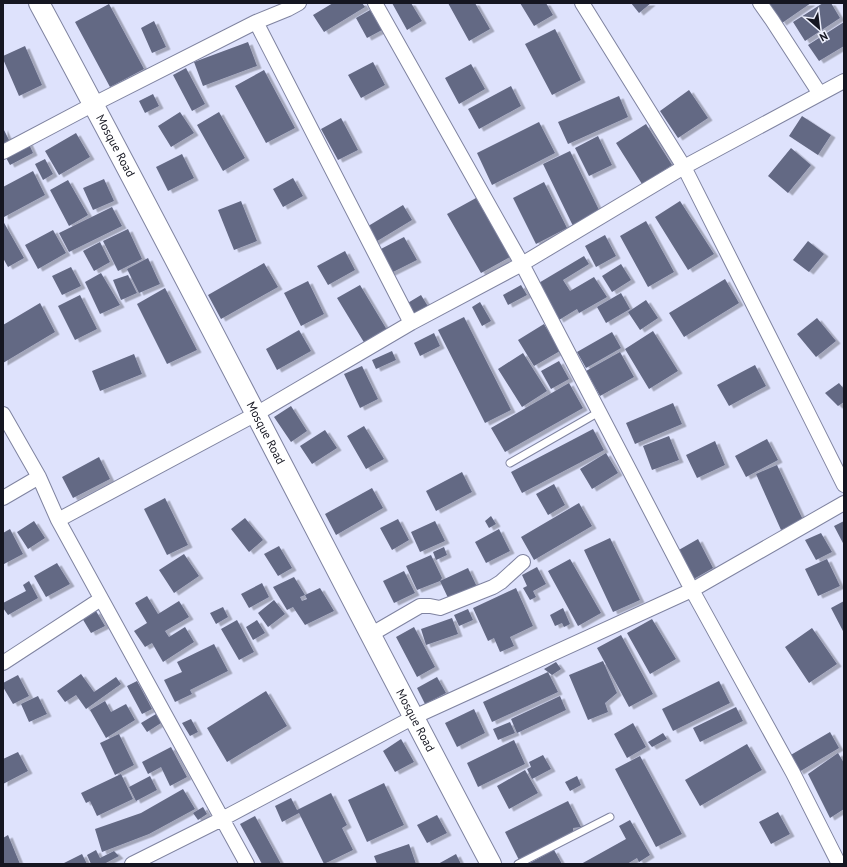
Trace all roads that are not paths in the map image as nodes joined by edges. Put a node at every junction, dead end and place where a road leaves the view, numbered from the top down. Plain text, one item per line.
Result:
1 (38, 3) edge
2 (299, 3) edge
3 (375, 3) edge
4 (582, 3) edge
5 (760, 3) edge
6 (256, 22) junction
7 (844, 81) edge
8 (820, 94) junction
9 (94, 104) junction
10 (3, 152) edge
11 (684, 167) junction
12 (522, 264) junction
13 (411, 323) junction
14 (599, 412) junction
15 (3, 414) edge
16 (256, 414) junction
17 (837, 456) edge
18 (510, 463) dead end
19 (39, 477) junction
20 (844, 485) edge
21 (3, 498) edge
22 (844, 502) edge
23 (58, 520) junction
24 (523, 562) dead end
25 (692, 590) junction
26 (101, 599) junction
27 (370, 635) junction
28 (3, 663) edge
29 (414, 718) junction
30 (610, 817) dead end
31 (222, 819) junction
32 (132, 864) edge
33 (247, 864) edge
34 (491, 864) edge
35 (518, 864) edge
36 (838, 864) edge

1 - 9 street, Mosque Road
2 - 6 street
3 - 12 street
4 - 11 street
5 - 8 street
6 - 9 street
6 - 13 street
7 - 8 street
8 - 11 street
9 - 10 street
9 - 16 street, Mosque Road
11 - 12 street
11 - 17 street
12 - 13 street
12 - 14 street
13 - 16 street
14 - 18 lane
14 - 25 street
15 - 19 street
16 - 23 street
16 - 27 street, Mosque Road
17 - 20 street
19 - 21 street
19 - 23 street
22 - 25 street
23 - 26 street
24 - 27 street
25 - 29 street
25 - 36 street
26 - 28 street
26 - 31 street
27 - 29 street, Mosque Road
29 - 31 street
29 - 34 street, Mosque Road
30 - 35 lane
31 - 32 street
31 - 33 street

